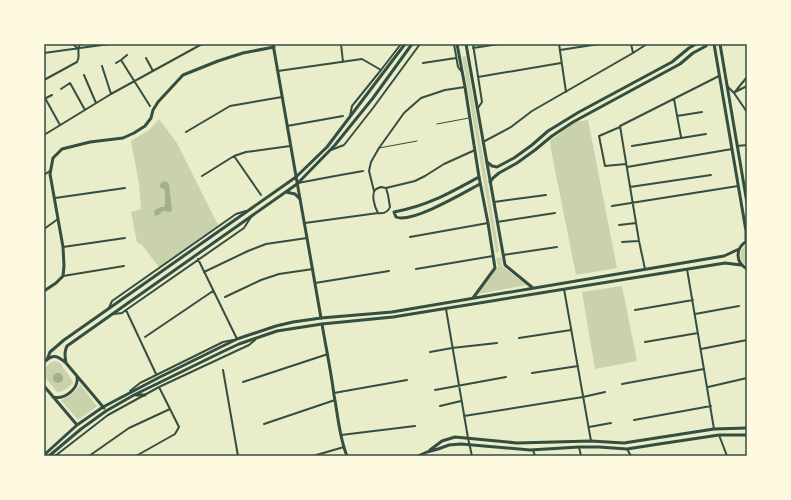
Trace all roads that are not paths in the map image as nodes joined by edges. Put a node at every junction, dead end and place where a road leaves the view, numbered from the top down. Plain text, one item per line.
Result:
1 (73, 44) edge
2 (80, 44) edge
3 (109, 44) edge
4 (202, 44) edge
5 (341, 44) edge
6 (405, 44) edge
7 (412, 44) edge
8 (420, 44) edge
9 (454, 44) edge
10 (457, 44) edge
11 (466, 44) edge
12 (473, 44) edge
13 (499, 44) edge
14 (559, 44) edge
15 (599, 44) edge
16 (631, 44) edge
17 (647, 44) edge
18 (696, 44) edge
19 (707, 44) edge
20 (714, 44) edge
21 (720, 44) edge
22 (747, 44) edge
23 (399, 45) edge
24 (273, 46) edge
25 (78, 48) junction
26 (474, 48) junction
27 (747, 49) edge
28 (560, 50) junction
29 (44, 53) edge
30 (468, 54) junction
31 (633, 54) junction
32 (127, 55) dead end
33 (458, 56) junction
34 (146, 58) dead end
35 (121, 60) junction
36 (343, 62) junction
37 (116, 63) dead end
38 (423, 63) dead end
39 (561, 64) junction
40 (102, 66) dead end
41 (381, 70) junction
42 (153, 71) junction
43 (278, 71) junction
44 (84, 75) dead end
45 (719, 76) junction
46 (478, 77) junction
47 (747, 77) edge
48 (639, 79) junction
49 (44, 80) edge
50 (135, 81) junction
51 (642, 84) junction
52 (465, 86) junction
53 (727, 86) junction
54 (747, 86) edge
55 (61, 89) dead end
56 (566, 92) junction
57 (734, 93) junction
58 (111, 94) junction
59 (52, 95) dead end
60 (282, 96) junction
61 (44, 99) edge
62 (674, 99) junction
63 (96, 103) junction
64 (150, 106) dead end
65 (746, 108) edge
66 (478, 109) junction
67 (85, 110) junction
68 (580, 112) junction
69 (702, 112) dead end
70 (747, 112) edge
71 (343, 116) dead end
72 (677, 116) junction
73 (582, 117) junction
74 (349, 118) junction
75 (470, 118) junction
76 (437, 124) dead end
77 (60, 125) junction
78 (287, 126) junction
79 (620, 127) junction
80 (186, 132) dead end
81 (706, 134) dead end
82 (44, 135) edge
83 (681, 138) junction
84 (417, 141) dead end
85 (483, 142) junction
86 (291, 146) junction
87 (632, 146) dead end
88 (737, 146) junction
89 (747, 146) edge
90 (379, 148) junction
91 (732, 149) junction
92 (475, 150) junction
93 (329, 151) junction
94 (234, 156) junction
95 (487, 162) junction
96 (626, 164) junction
97 (497, 167) junction
98 (627, 167) junction
99 (51, 170) junction
100 (363, 172) dead end
101 (499, 173) junction
102 (44, 175) edge
103 (711, 175) dead end
104 (202, 176) dead end
105 (296, 177) junction
106 (479, 177) junction
107 (745, 180) edge
108 (490, 182) junction
109 (297, 184) junction
110 (480, 184) junction
111 (738, 186) junction
112 (630, 187) junction
113 (125, 188) dead end
114 (386, 188) junction
115 (374, 191) junction
116 (286, 192) junction
117 (546, 194) dead end
118 (260, 195) dead end
119 (55, 198) junction
120 (300, 199) junction
121 (494, 202) junction
122 (632, 202) junction
123 (747, 203) edge
124 (612, 206) dead end
125 (378, 213) junction
126 (555, 213) dead end
127 (252, 216) junction
128 (58, 219) junction
129 (497, 222) junction
130 (305, 223) junction
131 (488, 223) junction
132 (636, 223) junction
133 (619, 225) dead end
134 (44, 229) edge
135 (410, 237) dead end
136 (125, 238) dead end
137 (308, 238) junction
138 (639, 241) junction
139 (746, 241) edge
140 (622, 242) dead end
141 (557, 247) dead end
142 (63, 248) junction
143 (739, 249) junction
144 (503, 255) junction
145 (493, 256) junction
146 (198, 259) junction
147 (742, 265) junction
148 (124, 266) dead end
149 (313, 269) junction
150 (416, 269) dead end
151 (644, 269) junction
152 (687, 269) junction
153 (747, 269) edge
154 (204, 272) junction
155 (389, 272) dead end
156 (63, 276) junction
157 (315, 283) junction
158 (533, 288) junction
159 (564, 289) junction
160 (44, 291) edge
161 (214, 291) junction
162 (225, 297) dead end
163 (472, 298) junction
164 (693, 300) junction
165 (739, 306) dead end
166 (446, 309) junction
167 (126, 310) junction
168 (635, 310) dead end
169 (111, 314) junction
170 (695, 314) junction
171 (320, 318) junction
172 (322, 324) junction
173 (571, 330) junction
174 (698, 333) junction
175 (260, 336) junction
176 (145, 337) dead end
177 (519, 338) dead end
178 (237, 340) junction
179 (747, 340) edge
180 (645, 342) dead end
181 (497, 343) dead end
182 (452, 348) junction
183 (701, 349) junction
184 (430, 352) dead end
185 (328, 354) junction
186 (45, 361) edge
187 (66, 363) junction
188 (578, 366) junction
189 (704, 369) junction
190 (223, 370) dead end
191 (532, 373) dead end
192 (156, 374) junction
193 (76, 376) junction
194 (506, 377) dead end
195 (747, 378) edge
196 (407, 380) dead end
197 (243, 382) dead end
198 (622, 384) dead end
199 (458, 385) junction
200 (44, 386) edge
201 (160, 387) junction
202 (708, 387) junction
203 (435, 390) dead end
204 (129, 392) junction
205 (605, 392) dead end
206 (334, 393) junction
207 (134, 395) junction
208 (145, 395) junction
209 (53, 396) junction
210 (583, 397) junction
211 (335, 400) junction
212 (461, 401) junction
213 (440, 406) dead end
214 (711, 406) junction
215 (103, 407) junction
216 (170, 409) junction
217 (106, 411) junction
218 (464, 416) junction
219 (634, 420) dead end
220 (611, 423) dead end
221 (264, 424) dead end
222 (77, 425) junction
223 (415, 426) dead end
224 (589, 427) junction
225 (747, 428) edge
226 (714, 429) junction
227 (341, 435) junction
228 (719, 435) junction
229 (747, 435) edge
230 (468, 438) junction
231 (591, 441) junction
232 (469, 445) junction
233 (579, 447) junction
234 (344, 448) junction
235 (533, 450) junction
236 (627, 450) junction
237 (426, 452) junction
238 (44, 455) edge
239 (49, 456) edge
240 (55, 456) edge
241 (89, 456) edge
242 (136, 456) edge
243 (238, 456) edge
244 (313, 456) edge
245 (347, 456) edge
246 (418, 456) edge
247 (472, 456) edge
248 (535, 456) edge
249 (581, 456) edge
250 (631, 456) edge
251 (727, 456) edge

1 - 25 street
2 - 25 street
3 - 25 street
4 - 42 street
5 - 36 street
6 - 74 main road
7 - 93 main road
8 - 93 street
9 - 33 street
10 - 33 main road
11 - 30 main road
12 - 26 street
13 - 26 street
14 - 28 street
15 - 28 street
16 - 31 street
17 - 31 street
18 - 48 main road
19 - 51 main road
20 - 45 main road
21 - 53 main road
22 - 27 street
23 - 41 street
24 - 43 main road
24 - 99 main road
25 - 29 street
25 - 49 street
26 - 46 street
28 - 39 street
30 - 33 main road
30 - 66 main road
31 - 56 street
32 - 35 street
33 - 38 street
33 - 52 main road
34 - 42 street
35 - 37 street
35 - 50 street
36 - 41 street
36 - 43 street
39 - 46 street
39 - 56 street
40 - 58 street
41 - 74 street
42 - 50 street
43 - 60 main road
44 - 63 street
45 - 62 street
45 - 91 main road
46 - 66 street
47 - 57 street
48 - 51 main road
48 - 68 main road
50 - 58 street
50 - 64 street
51 - 73 main road
52 - 75 main road
52 - 90 street
53 - 57 street
53 - 88 main road
54 - 57 street
55 - 67 street
56 - 85 street
57 - 65 street
58 - 63 street
59 - 61 street
60 - 78 main road
60 - 80 street
61 - 77 street
62 - 72 street
62 - 79 street
63 - 67 street
65 - 70 street
66 - 85 main road
67 - 77 street
68 - 73 main road
68 - 97 main road
69 - 72 street
71 - 78 street
72 - 83 street
73 - 101 main road
74 - 105 main road
75 - 76 lane
75 - 92 main road
77 - 82 street
78 - 86 main road
79 - 96 street
79 - 96 street
81 - 83 street
83 - 87 street
84 - 90 lane
85 - 95 main road
86 - 94 street
86 - 105 main road
88 - 89 street
88 - 107 main road
90 - 115 street
91 - 98 street
91 - 111 main road
92 - 106 main road
92 - 114 street
93 - 109 main road
94 - 104 street
94 - 118 street
95 - 97 main road
95 - 108 main road
96 - 98 street
97 - 101 main road
98 - 112 street
99 - 102 street
99 - 119 main road
100 - 109 street
101 - 108 main road
103 - 112 street
105 - 109 main road
105 - 186 main road
106 - 110 main road
106 - 110 main road
107 - 123 main road
108 - 121 main road
109 - 116 main road
109 - 120 main road
110 - 131 main road
111 - 122 street
111 - 139 main road
112 - 122 street
113 - 119 street
114 - 115 street
114 - 125 street
115 - 125 street
116 - 120 main road
116 - 127 main road
117 - 121 street
119 - 128 main road
120 - 130 main road
121 - 129 main road
122 - 124 street
122 - 132 street
125 - 130 street
126 - 129 street
127 - 146 street
127 - 169 main road
128 - 134 street
128 - 142 main road
129 - 144 main road
130 - 137 main road
131 - 135 street
131 - 145 main road
132 - 133 street
132 - 138 street
136 - 142 street
137 - 149 main road
137 - 154 street
138 - 140 street
138 - 151 street
139 - 143 main road
141 - 144 street
142 - 156 main road
143 - 147 main road
143 - 151 main road
144 - 145 main road
144 - 158 main road
145 - 150 street
145 - 163 main road
146 - 154 street
146 - 167 street
147 - 152 main road
147 - 153 main road
148 - 156 street
149 - 157 main road
149 - 162 street
151 - 158 main road
152 - 159 main road
152 - 164 street
154 - 161 street
155 - 157 street
156 - 160 main road
157 - 171 main road
158 - 163 main road
159 - 166 main road
159 - 173 street
161 - 176 street
161 - 178 street
163 - 171 main road
164 - 168 street
164 - 170 street
165 - 170 street
166 - 172 main road
166 - 182 street
167 - 169 street
167 - 192 street
169 - 187 main road
170 - 174 street
171 - 172 main road
171 - 178 main road
172 - 175 main road
172 - 185 main road
173 - 177 street
173 - 188 street
174 - 180 street
174 - 183 street
175 - 201 street
175 - 207 main road
178 - 192 street
178 - 204 main road
179 - 183 street
181 - 182 street
182 - 184 street
182 - 199 street
183 - 189 street
185 - 197 street
185 - 206 main road
186 - 187 main road
187 - 193 main road
188 - 191 street
188 - 210 street
189 - 198 street
189 - 202 street
190 - 243 street
192 - 204 street
193 - 209 main road
193 - 215 main road
194 - 199 street
195 - 202 street
196 - 206 street
199 - 203 street
199 - 212 street
200 - 209 main road
201 - 208 street
201 - 216 street
202 - 214 street
204 - 215 main road
205 - 210 street
206 - 211 main road
207 - 208 main road
207 - 217 main road
208 - 240 street
209 - 222 main road
210 - 218 street
210 - 224 street
211 - 221 street
211 - 227 main road
212 - 213 street
212 - 218 street
214 - 219 street
214 - 226 street
215 - 217 main road
215 - 222 main road
216 - 241 street
216 - 242 street
217 - 239 main road
218 - 230 street
220 - 224 street
222 - 238 main road
223 - 227 street
224 - 231 street
225 - 226 main road
226 - 231 main road
227 - 234 main road
228 - 229 main road
228 - 236 main road
228 - 251 street
230 - 231 main road
230 - 232 street
230 - 237 main road
232 - 235 main road
232 - 237 main road
232 - 247 street
233 - 235 main road
233 - 236 main road
233 - 249 street
234 - 244 street
234 - 245 main road
235 - 248 street
236 - 250 street
237 - 246 main road

